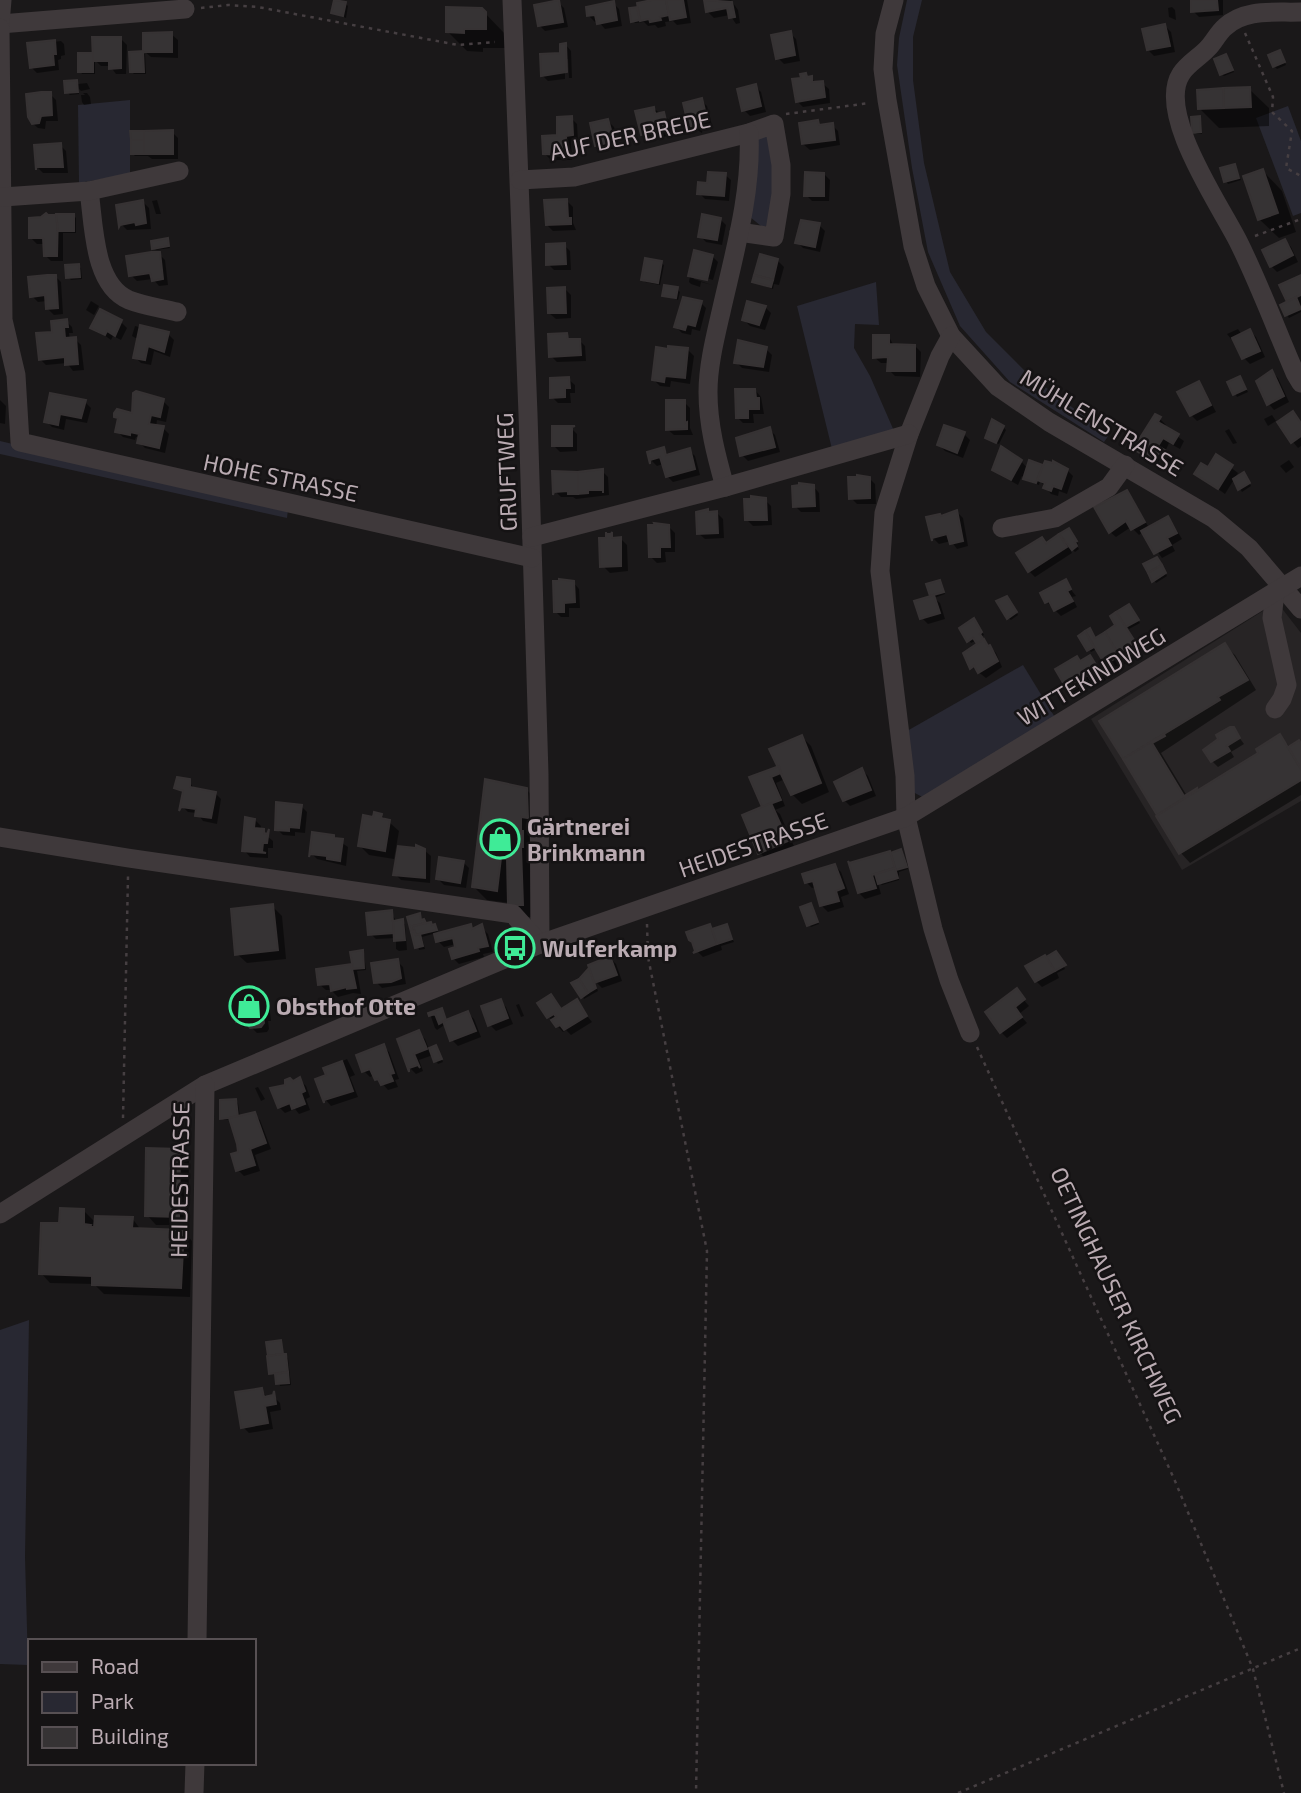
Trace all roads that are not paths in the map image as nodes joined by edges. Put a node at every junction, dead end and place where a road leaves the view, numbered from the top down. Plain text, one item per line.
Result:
1 (2, 0) edge
2 (512, 0) edge
3 (894, 0) edge
4 (185, 9) road end
5 (1301, 12) edge
6 (0, 26) edge
7 (0, 98) edge
8 (749, 133) junction
9 (179, 171) dead end
10 (520, 180) junction
11 (89, 191) junction
12 (3, 197) junction
13 (739, 232) junction
14 (177, 312) dead end
15 (1, 320) edge
16 (951, 336) junction
17 (1301, 383) edge
18 (909, 434) junction
19 (1125, 465) junction
20 (725, 487) junction
21 (1002, 528) dead end
22 (532, 537) junction
23 (532, 558) junction
24 (1301, 576) edge
25 (1279, 591) junction
26 (1301, 609) edge
27 (1275, 709) dead end
28 (906, 817) junction
29 (0, 837) edge
30 (541, 944) junction
31 (970, 1033) road end
32 (205, 1085) junction
33 (0, 1214) edge
34 (197, 1639) edge
35 (195, 1765) edge
36 (194, 1793) edge

1 - 6 street
2 - 10 street, GRUFTWEG
3 - 16 street, MÜHLENSTRASSE
4 - 6 street
5 - 17 street
6 - 7 street
7 - 12 street
8 - 10 street, AUF DER BREDE
8 - 13 street
8 - 13 street, AUF DER BREDE
9 - 11 street
10 - 22 street, GRUFTWEG
11 - 12 street
11 - 14 street
12 - 15 street
13 - 20 street
15 - 23 street, HOHE STRASSE
16 - 18 street
16 - 19 street, MÜHLENSTRASSE
18 - 20 street
18 - 28 street
19 - 21 street
19 - 25 street, MÜHLENSTRASSE
20 - 22 street
22 - 23 street, GRUFTWEG
23 - 30 street, GRUFTWEG
24 - 25 street, WITTEKINDWEG
25 - 26 street, MÜHLENSTRASSE
25 - 27 street
25 - 28 street, WITTEKINDWEG
28 - 30 street, HEIDESTRASSE
28 - 31 street
29 - 30 street
30 - 32 street, HEIDESTRASSE
32 - 33 street
32 - 34 street, HEIDESTRASSE
35 - 36 street

